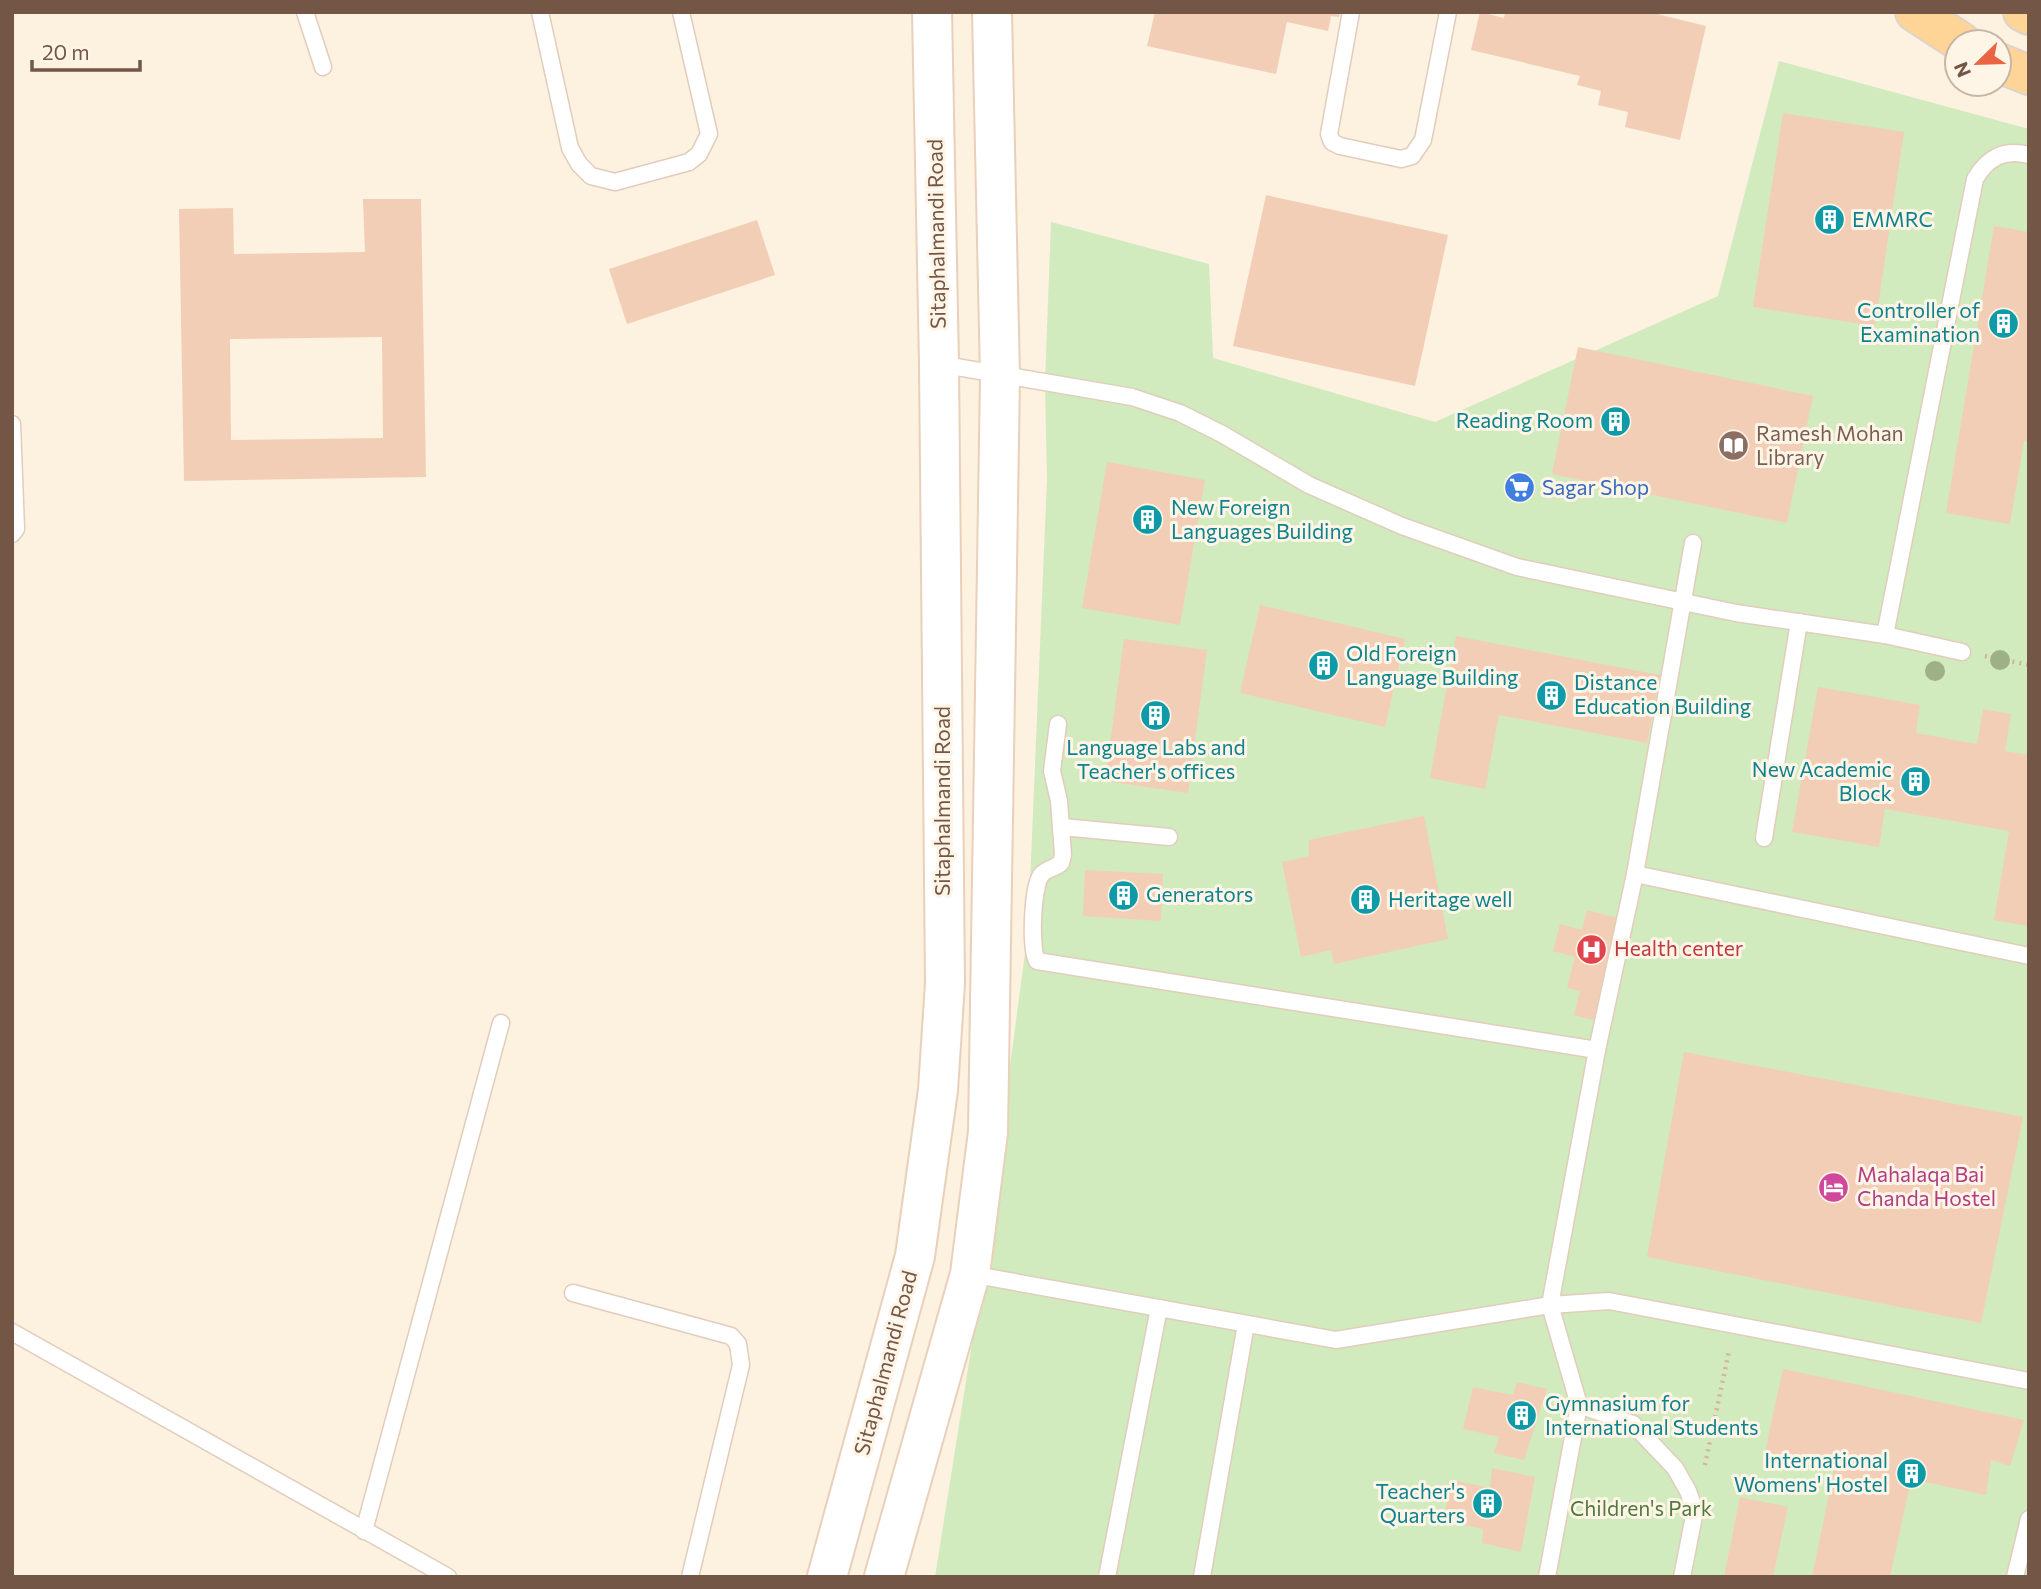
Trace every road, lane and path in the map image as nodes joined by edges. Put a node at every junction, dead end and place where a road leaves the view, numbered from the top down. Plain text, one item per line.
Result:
1 (305, 12) edge
2 (540, 12) edge
3 (681, 12) edge
4 (932, 12) edge
5 (992, 12) edge
6 (1352, 12) edge
7 (1448, 12) edge
8 (1915, 12) edge
9 (2023, 12) edge
10 (2029, 15) edge
11 (1943, 30) edge
12 (323, 67) dead end
13 (2029, 156) edge
14 (939, 364) junction
15 (1000, 377) junction
16 (12, 424) edge
17 (12, 534) edge
18 (1693, 543) dead end
19 (1684, 602) junction
20 (1799, 622) junction
21 (1885, 635) junction
22 (1962, 652) dead end
23 (1979, 655) dead end
24 (2029, 665) edge
25 (1058, 724) dead end
26 (1062, 827) junction
27 (1169, 837) dead end
28 (1763, 838) dead end
29 (1635, 874) junction
30 (2029, 956) edge
31 (501, 1023) dead end
32 (1597, 1050) junction
33 (970, 1274) junction
34 (573, 1293) dead end
35 (1550, 1305) junction
36 (1158, 1308) junction
37 (1245, 1324) junction
38 (1734, 1324) junction
39 (12, 1332) edge
40 (2029, 1381) edge
41 (1578, 1405) junction
42 (1695, 1511) junction
43 (2029, 1519) edge
44 (364, 1531) junction
45 (448, 1577) edge
46 (690, 1577) edge
47 (827, 1577) edge
48 (884, 1577) edge
49 (1107, 1577) edge
50 (1202, 1577) edge
51 (1547, 1577) edge
52 (1682, 1577) edge
53 (2015, 1577) edge

1 - 12 lane
2 - 3 lane
4 - 14 main road, Sitaphalmandi Road
5 - 15 main road
6 - 7 lane
8 - 11 main road
9 - 10 main road
13 - 21 lane
14 - 15 lane
14 - 47 main road, Sitaphalmandi Road
15 - 19 lane
15 - 33 main road
16 - 17 lane
18 - 19 lane
19 - 20 lane
19 - 29 lane
20 - 21 lane
20 - 28 lane
21 - 22 lane
23 - 24 path
25 - 26 lane
26 - 27 lane
26 - 32 lane
29 - 30 lane
29 - 32 lane
31 - 44 lane
32 - 35 lane
33 - 36 lane
33 - 48 main road
34 - 46 lane
35 - 37 lane
35 - 38 lane
35 - 41 lane
36 - 37 lane
36 - 49 lane
37 - 50 lane
38 - 40 lane
38 - 42 path
39 - 44 lane
41 - 42 lane
41 - 51 lane
42 - 52 lane
43 - 53 lane
44 - 45 lane

